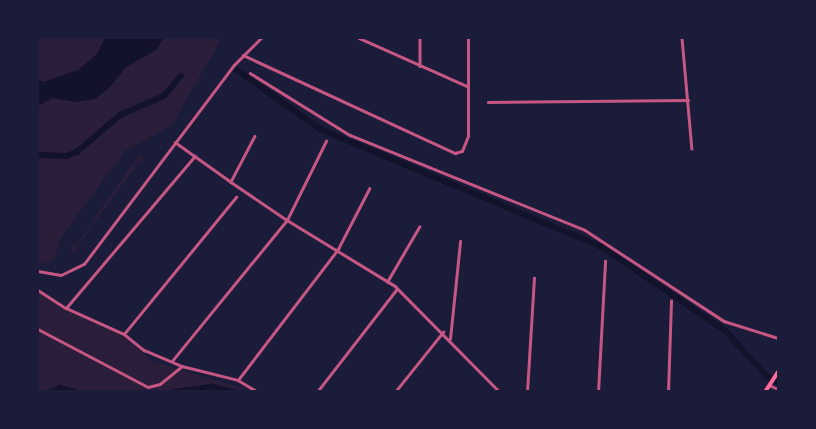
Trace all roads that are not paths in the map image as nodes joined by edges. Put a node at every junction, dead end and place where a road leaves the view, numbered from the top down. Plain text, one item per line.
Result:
1 (261, 38) edge
2 (360, 38) edge
3 (420, 38) edge
4 (468, 38) edge
5 (682, 38) edge
6 (243, 55) junction
7 (420, 66) junction
8 (250, 73) dead end
9 (468, 86) junction
10 (688, 100) junction
11 (488, 102) dead end
12 (255, 136) dead end
13 (175, 142) junction
14 (326, 142) dead end
15 (692, 149) dead end
16 (195, 156) junction
17 (232, 182) junction
18 (369, 189) dead end
19 (236, 197) dead end
20 (287, 220) junction
21 (419, 227) dead end
22 (460, 242) dead end
23 (338, 249) junction
24 (605, 261) dead end
25 (38, 271) edge
26 (534, 278) dead end
27 (387, 282) junction
28 (397, 289) junction
29 (38, 290) edge
30 (671, 301) dead end
31 (66, 308) junction
32 (38, 329) edge
33 (443, 332) junction
34 (124, 334) junction
35 (450, 338) junction
36 (778, 338) edge
37 (172, 361) junction
38 (182, 366) junction
39 (777, 374) edge
40 (238, 380) junction
41 (769, 385) junction
42 (778, 389) edge
43 (258, 392) edge
44 (317, 392) edge
45 (395, 392) edge
46 (500, 392) edge
47 (527, 392) edge
48 (598, 392) edge
49 (668, 392) edge
50 (765, 392) edge

1 - 6 street
2 - 7 street
3 - 7 street
4 - 9 street
5 - 10 street
6 - 9 street
6 - 13 street
7 - 9 street
8 - 36 street
10 - 11 street
10 - 15 street
12 - 17 street
13 - 16 street
13 - 25 street
14 - 20 street
16 - 17 street
16 - 31 street
17 - 20 street
18 - 23 street
19 - 34 street
20 - 23 street
20 - 37 street
21 - 27 street
22 - 35 street
23 - 27 street
23 - 40 street
24 - 48 street
26 - 47 street
27 - 28 street
28 - 33 street
28 - 44 street
29 - 31 street
30 - 49 street
31 - 34 street
32 - 38 street
33 - 35 street
33 - 45 street
34 - 37 street
35 - 46 street
37 - 38 street
38 - 40 street
39 - 41 main road
40 - 43 street
41 - 42 street
41 - 50 main road

